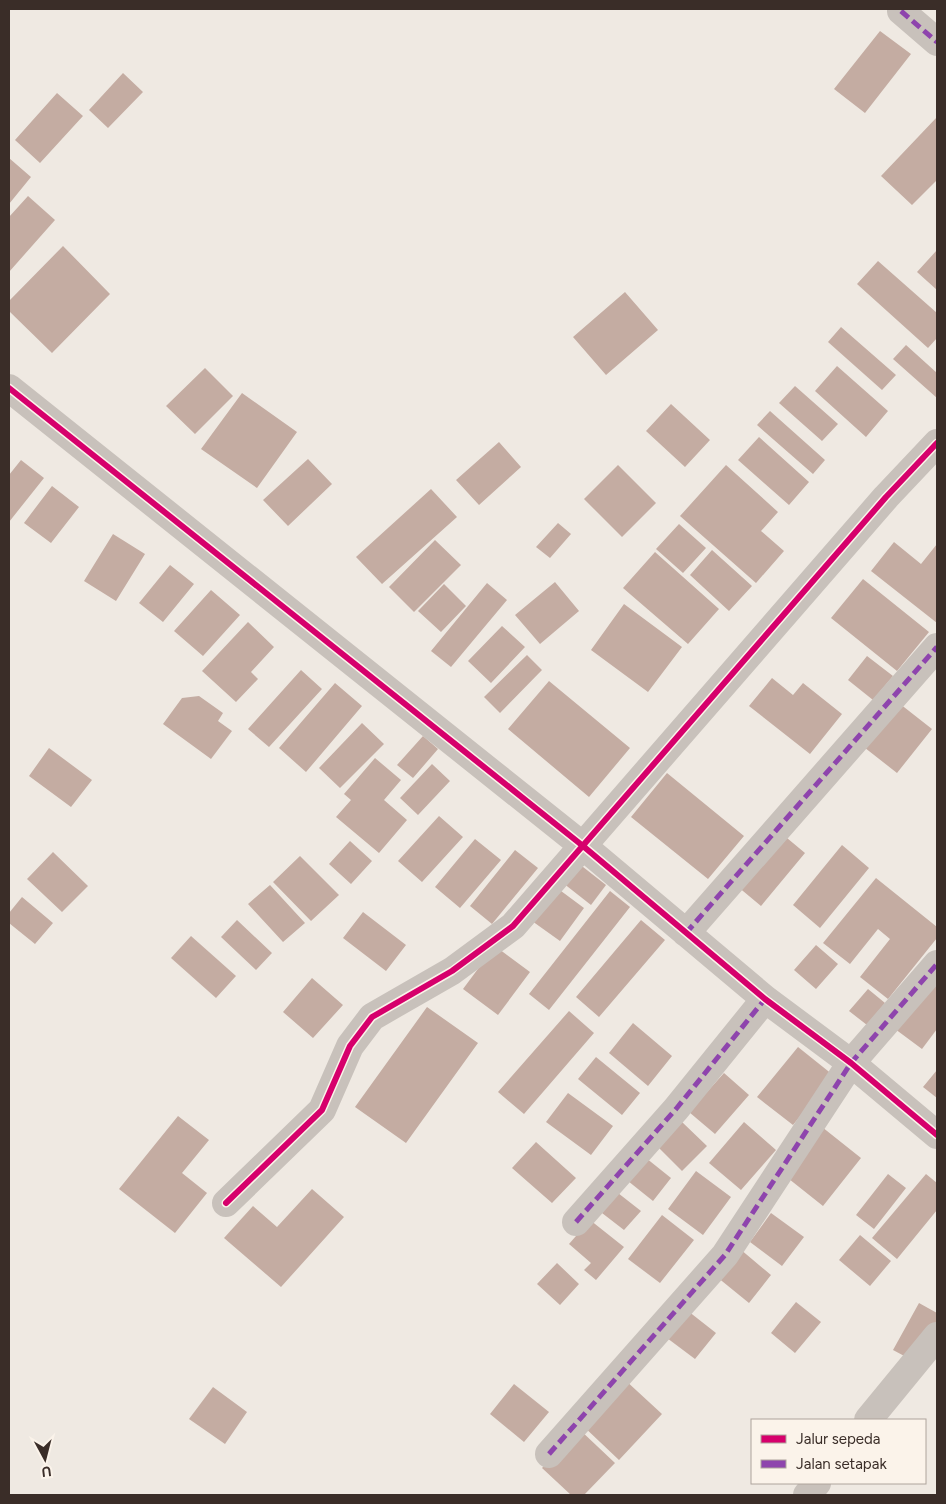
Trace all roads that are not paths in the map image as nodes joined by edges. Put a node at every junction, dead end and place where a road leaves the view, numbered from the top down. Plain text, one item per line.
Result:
1 (901, 11) dead end
2 (937, 42) edge
3 (9, 388) edge
4 (937, 443) edge
5 (937, 647) edge
6 (583, 846) junction
7 (686, 933) junction
8 (937, 964) edge
9 (765, 999) junction
10 (851, 1063) junction
11 (937, 1135) edge
12 (226, 1203) dead end
13 (576, 1222) dead end
14 (937, 1336) edge
15 (869, 1419) edge
16 (549, 1454) dead end
17 (816, 1484) edge
18 (807, 1495) edge

1 - 2 street
3 - 6 street
4 - 6 street
5 - 7 street
6 - 7 street
6 - 12 street
7 - 9 street
8 - 10 street
9 - 10 street
9 - 13 street
10 - 11 street
10 - 16 street
14 - 15 street
17 - 18 street

